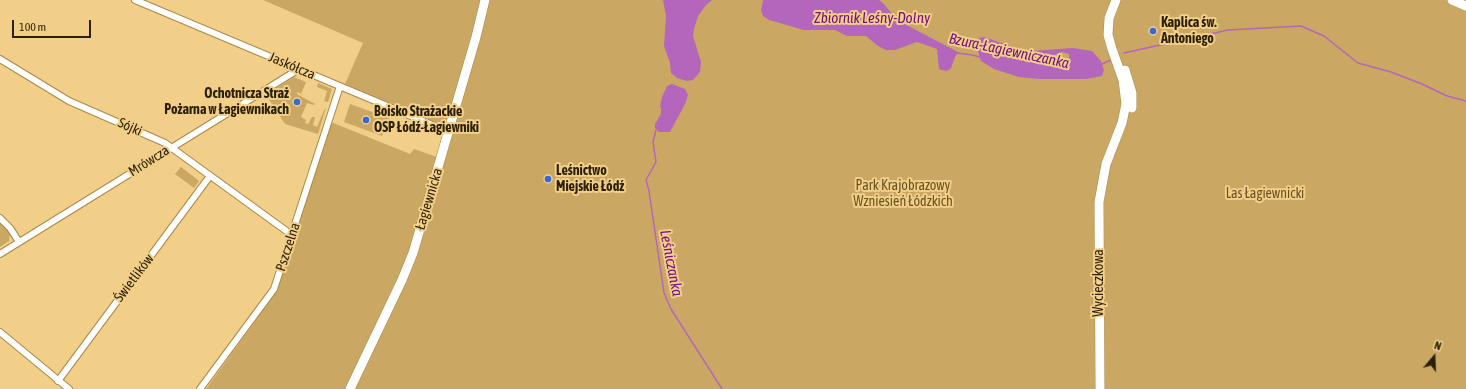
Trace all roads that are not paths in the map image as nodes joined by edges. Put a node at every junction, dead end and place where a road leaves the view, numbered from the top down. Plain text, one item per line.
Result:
1 (135, 0) edge
2 (486, 0) edge
3 (1116, 0) edge
4 (1122, 0) edge
5 (1452, 0) edge
6 (1466, 6) edge
7 (0, 59) edge
8 (299, 69) junction
9 (340, 86) junction
10 (449, 132) junction
11 (171, 147) junction
12 (210, 176) junction
13 (1104, 177) junction
14 (0, 218) edge
15 (292, 235) junction
16 (19, 242) junction
17 (0, 254) edge
18 (0, 332) edge
19 (58, 381) junction
20 (69, 389) edge
21 (200, 389) edge
22 (350, 389) edge
23 (1100, 389) edge

1 - 8 street, Jaskółcza
2 - 10 street, Łagiewnicka
3 - 13 street, Wycieczkowa
4 - 13 street, Wycieczkowa
5 - 6 street
7 - 11 street, Sójki
8 - 9 street, Jaskółcza
8 - 11 street, Mrówcza
9 - 10 street, Jaskółcza
9 - 15 street, Pszczelna
10 - 22 street, Łagiewnicka
11 - 12 street, Sójki
11 - 16 street, Mrówcza
12 - 15 street, Sójki
12 - 19 street, Świetlików
13 - 23 street, Wycieczkowa
14 - 16 street
15 - 21 street, Pszczelna
16 - 17 street, Mrówcza
18 - 19 street
19 - 20 street

